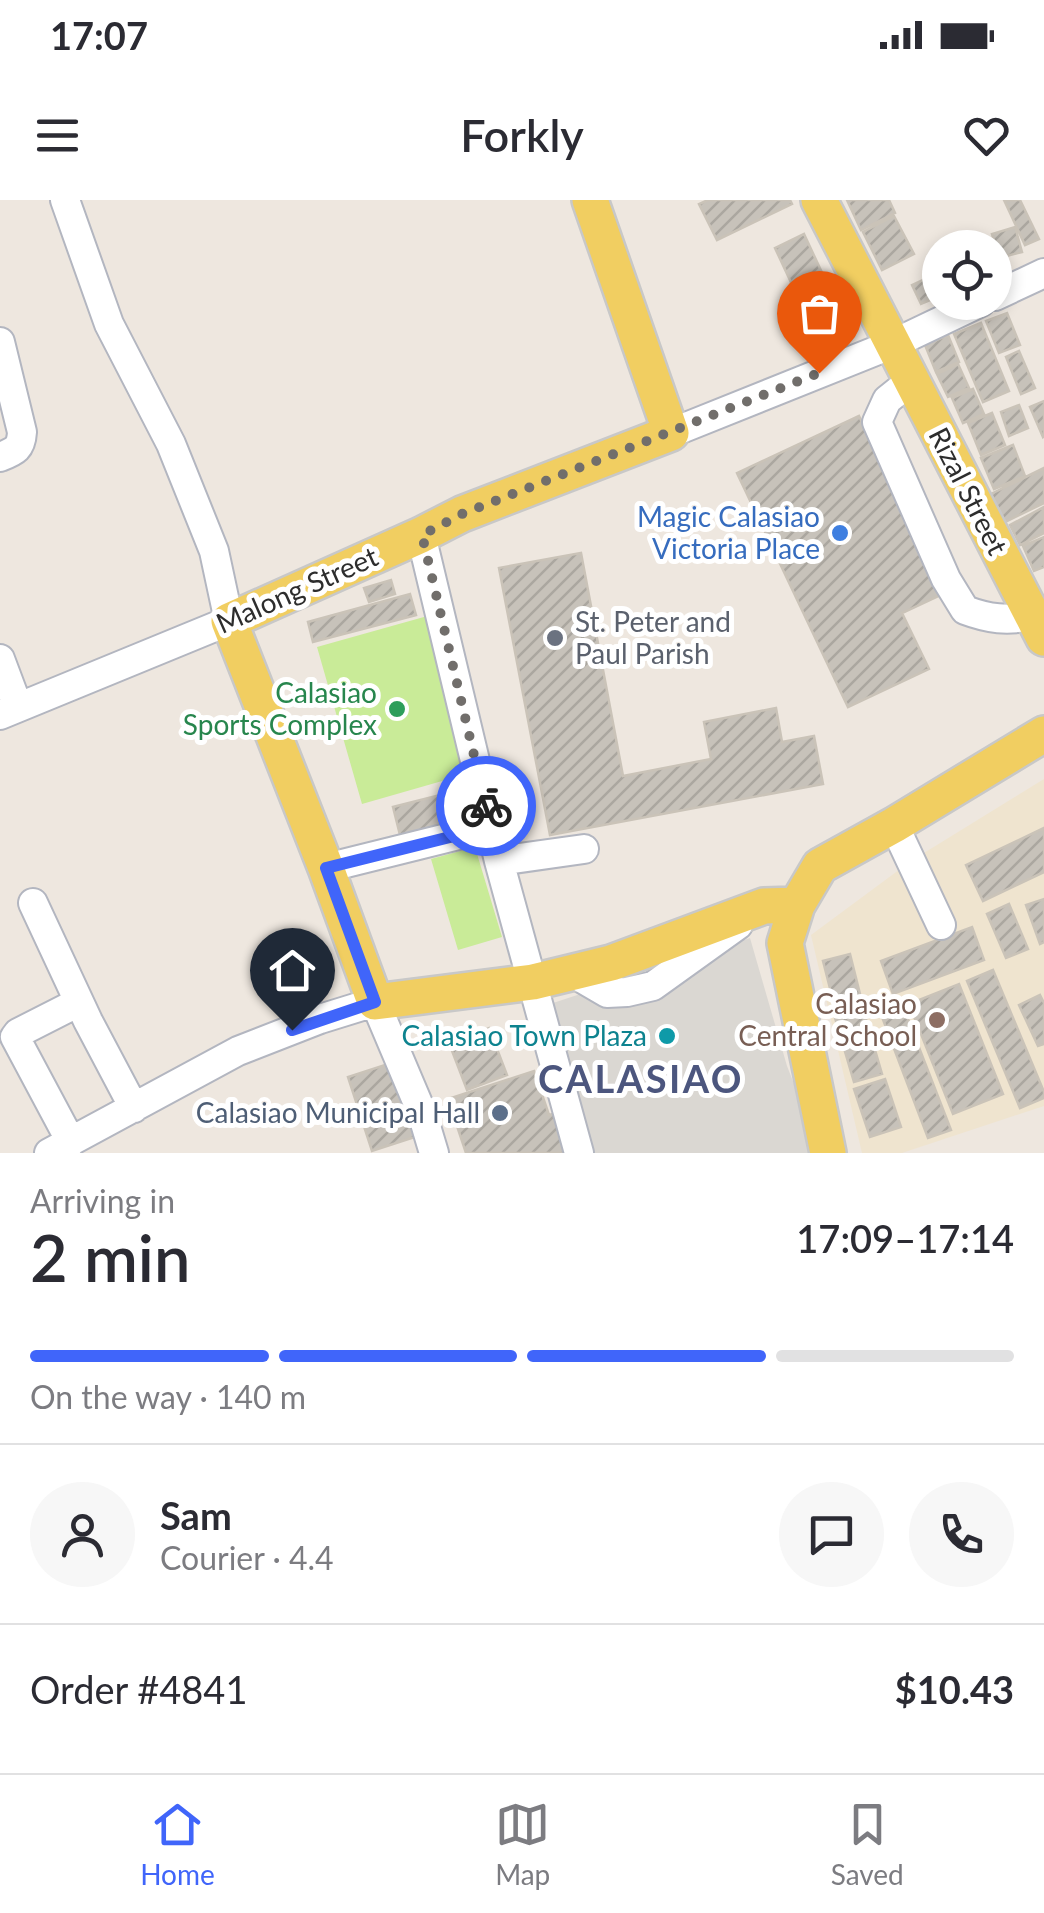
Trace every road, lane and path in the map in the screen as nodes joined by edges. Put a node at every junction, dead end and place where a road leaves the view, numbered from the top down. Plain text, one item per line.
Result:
1 (65, 200) edge
2 (590, 200) edge
3 (819, 200) edge
4 (1044, 273) edge
5 (1012, 288) edge
6 (943, 320) edge
7 (0, 342) edge
8 (893, 344) junction
9 (912, 380) junction
10 (671, 432) junction
11 (0, 457) edge
12 (422, 535) junction
13 (229, 620) junction
14 (1038, 627) edge
15 (0, 659) edge
16 (9, 711) edge
17 (1044, 734) edge
18 (894, 824) junction
19 (490, 827) junction
20 (584, 849) dead end
21 (499, 860) junction
22 (326, 868) junction
23 (33, 903) dead end
24 (781, 905) junction
25 (941, 925) dead end
26 (533, 982) junction
27 (80, 1002) junction
28 (375, 1002) junction
29 (134, 1108) junction
30 (60, 1147) edge
31 (434, 1153) edge
32 (579, 1153) edge
33 (828, 1153) edge

1 - 13 street
2 - 10 main road
3 - 8 main road, Rizal Street
4 - 5 street
6 - 8 street, Malong Street
7 - 11 street
8 - 9 main road, Rizal Street
8 - 10 street, Malong Street
9 - 14 main road, Rizal Street
9 - 14 street
10 - 12 main road, Malong Street
12 - 13 main road, Malong Street
12 - 19 street
13 - 16 street, Malong Street
13 - 22 main road
15 - 16 street
17 - 18 main road
18 - 24 main road
18 - 25 street
19 - 21 street
19 - 22 street
20 - 21 street
21 - 26 street
22 - 28 main road
23 - 27 street
24 - 26 main road
24 - 33 main road
26 - 28 main road
26 - 32 street
27 - 29 street
27 - 30 street
28 - 29 street
28 - 31 street
29 - 30 street

